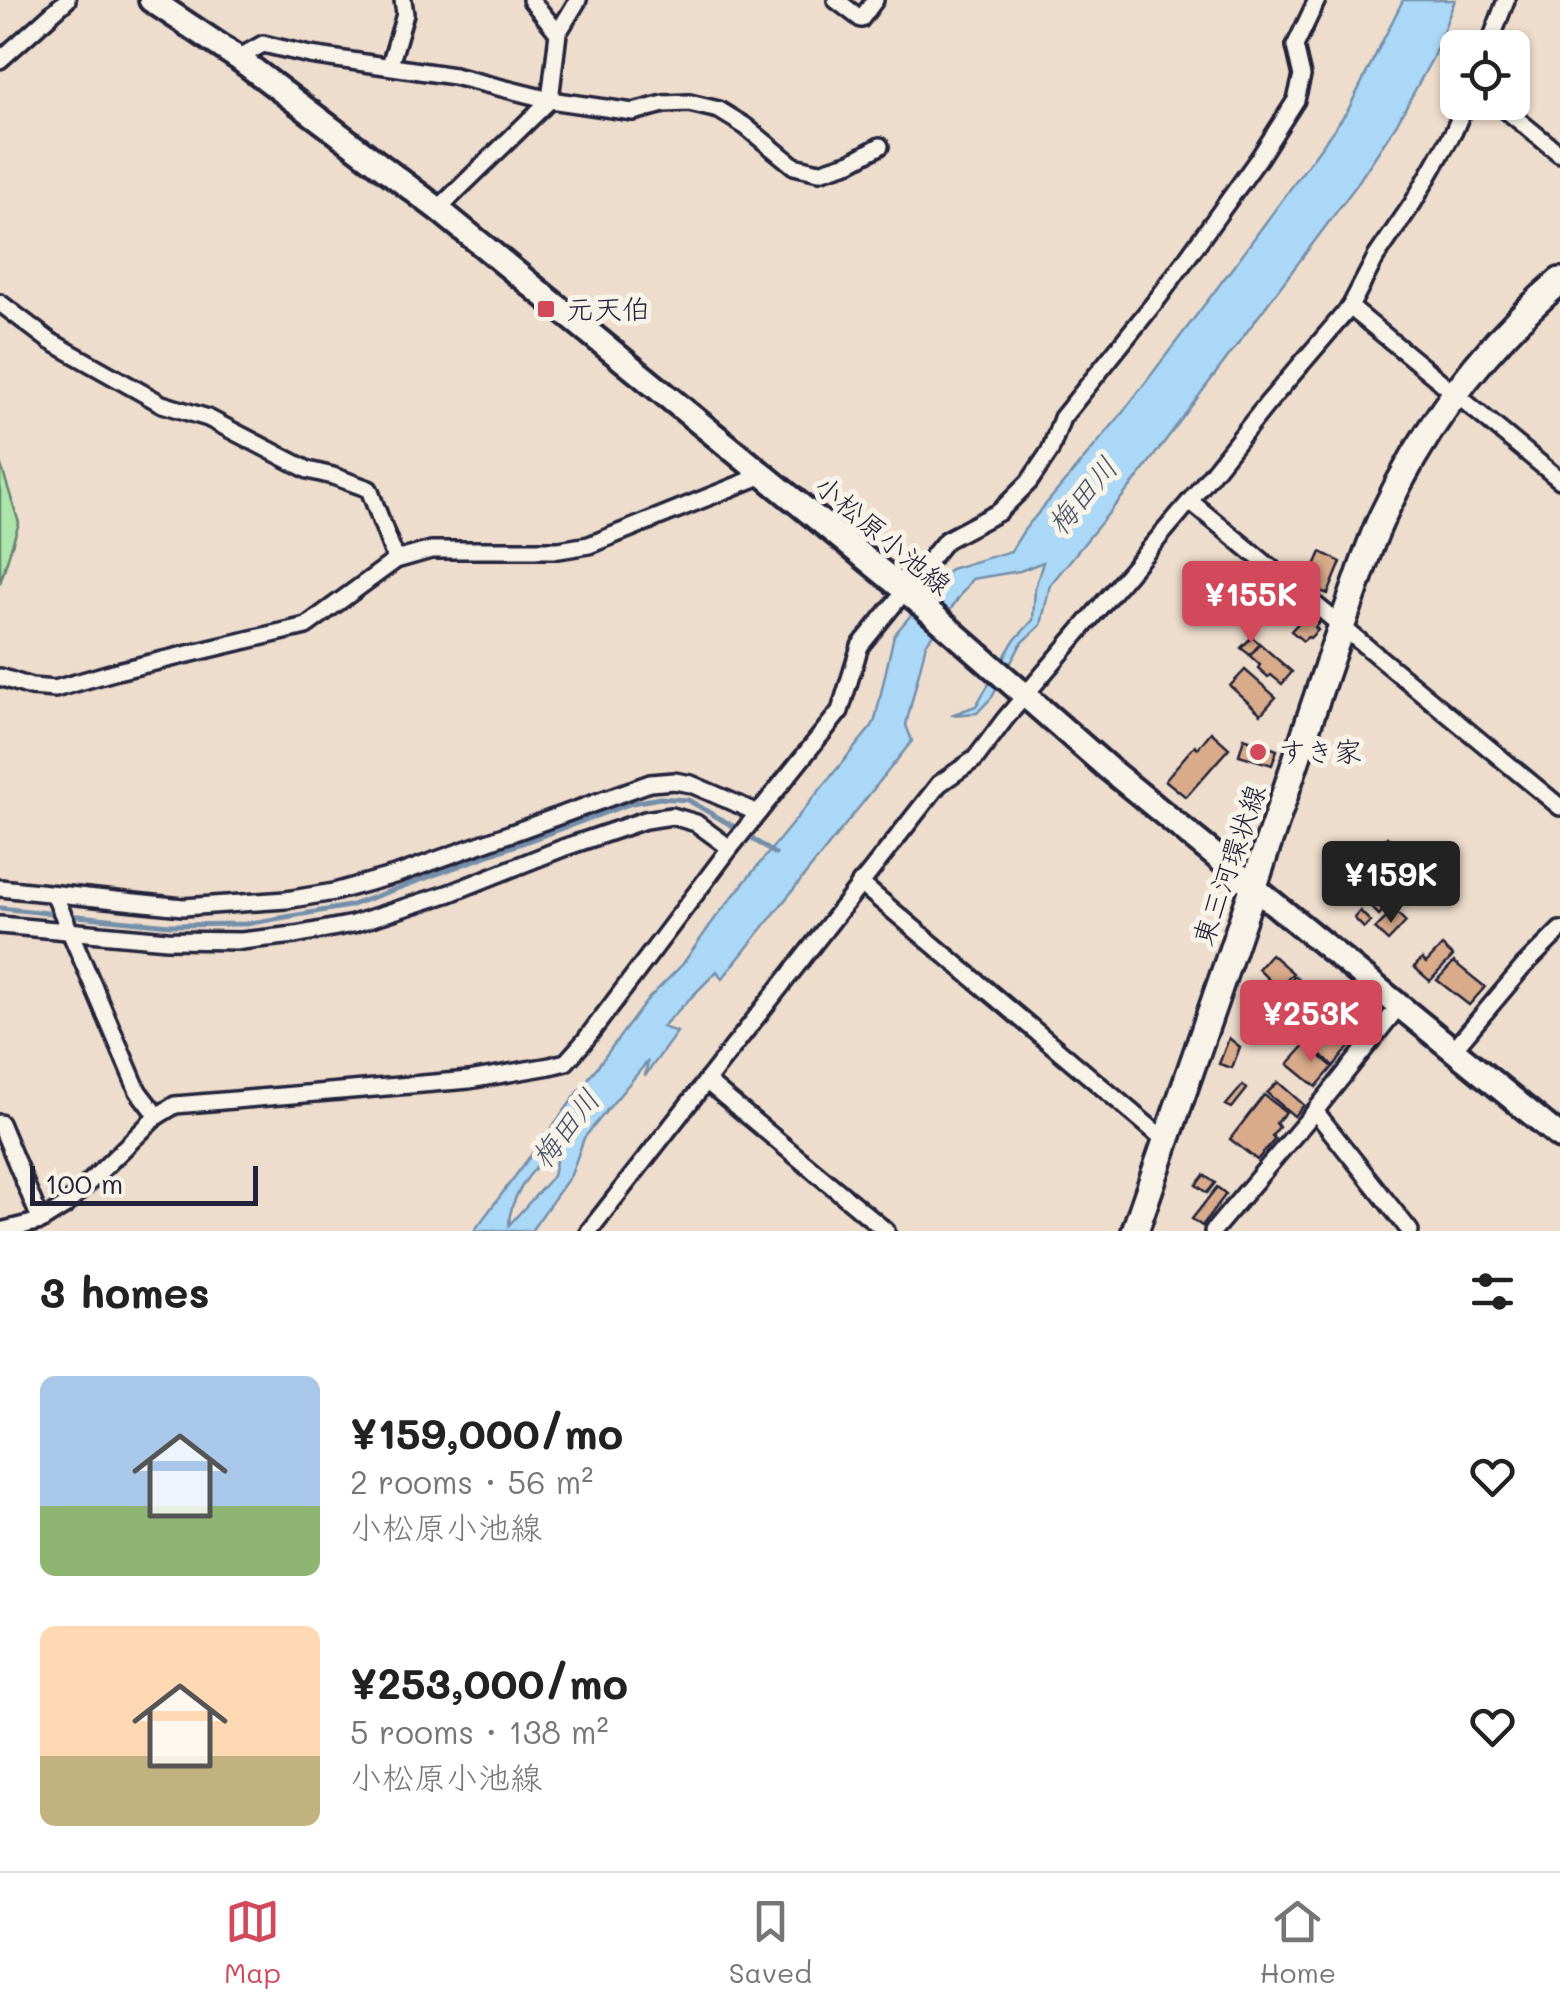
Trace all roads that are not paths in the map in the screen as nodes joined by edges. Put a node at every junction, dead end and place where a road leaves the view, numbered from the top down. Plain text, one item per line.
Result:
1 (66, 0) edge
2 (152, 0) edge
3 (403, 0) edge
4 (532, 0) edge
5 (578, 0) edge
6 (836, 0) edge
7 (875, 0) edge
8 (1317, 0) edge
9 (1506, 0) edge
10 (176, 7) edge
11 (1495, 30) edge
12 (558, 32) junction
13 (238, 58) junction
14 (0, 60) edge
15 (390, 65) junction
16 (550, 100) junction
17 (1458, 120) edge
18 (1518, 120) edge
19 (880, 146) dead end
20 (1560, 154) edge
21 (438, 208) junction
22 (1560, 281) edge
23 (0, 303) edge
24 (1350, 307) junction
25 (1455, 394) junction
26 (763, 475) junction
27 (1560, 480) edge
28 (1190, 500) junction
29 (396, 560) junction
30 (909, 594) junction
31 (1341, 626) junction
32 (0, 677) edge
33 (1021, 691) junction
34 (1560, 807) edge
35 (758, 814) junction
36 (738, 839) junction
37 (860, 883) junction
38 (1254, 887) junction
39 (0, 888) edge
40 (54, 894) junction
41 (0, 925) edge
42 (1560, 930) edge
43 (68, 931) junction
44 (1399, 1006) junction
45 (1453, 1050) junction
46 (706, 1082) junction
47 (1315, 1111) junction
48 (157, 1116) junction
49 (0, 1122) edge
50 (1560, 1137) edge
51 (1166, 1140) junction
52 (41, 1221) junction
53 (0, 1231) edge
54 (589, 1231) edge
55 (886, 1231) edge
56 (1134, 1231) edge
57 (1213, 1231) edge
58 (1410, 1231) edge

1 - 14 street
2 - 10 main road, 小松原小池線
3 - 15 street
4 - 12 street
5 - 12 street
6 - 7 street
8 - 30 street
9 - 11 street
10 - 13 main road, 小松原小池線
12 - 16 street
13 - 15 street
13 - 21 main road, 小松原小池線
15 - 16 street
16 - 19 street
16 - 21 street
17 - 24 street
18 - 20 street
21 - 26 main road, 小松原小池線
22 - 25 main road, 東三河環状線
23 - 29 street
24 - 25 street
24 - 28 street
25 - 27 street
25 - 31 main road, 東三河環状線
26 - 29 street
26 - 30 main road, 小松原小池線
28 - 31 street
28 - 33 street
29 - 32 street
30 - 33 main road, 小松原小池線
30 - 35 street
31 - 34 street
31 - 38 main road, 東三河環状線
33 - 37 street
33 - 38 main road, 小松原小池線
35 - 36 street
35 - 40 street
36 - 43 street
36 - 48 street
37 - 46 street
37 - 51 street
38 - 44 main road, 小松原小池線
38 - 51 main road, 東三河環状線
39 - 40 street
40 - 43 street
41 - 43 street
42 - 45 street
43 - 48 street
44 - 45 main road, 小松原小池線
44 - 47 street
45 - 50 main road, 小松原小池線
46 - 54 street
46 - 55 street
47 - 57 street
47 - 58 street
48 - 52 street
49 - 52 street
51 - 56 main road, 東三河環状線
52 - 53 street

